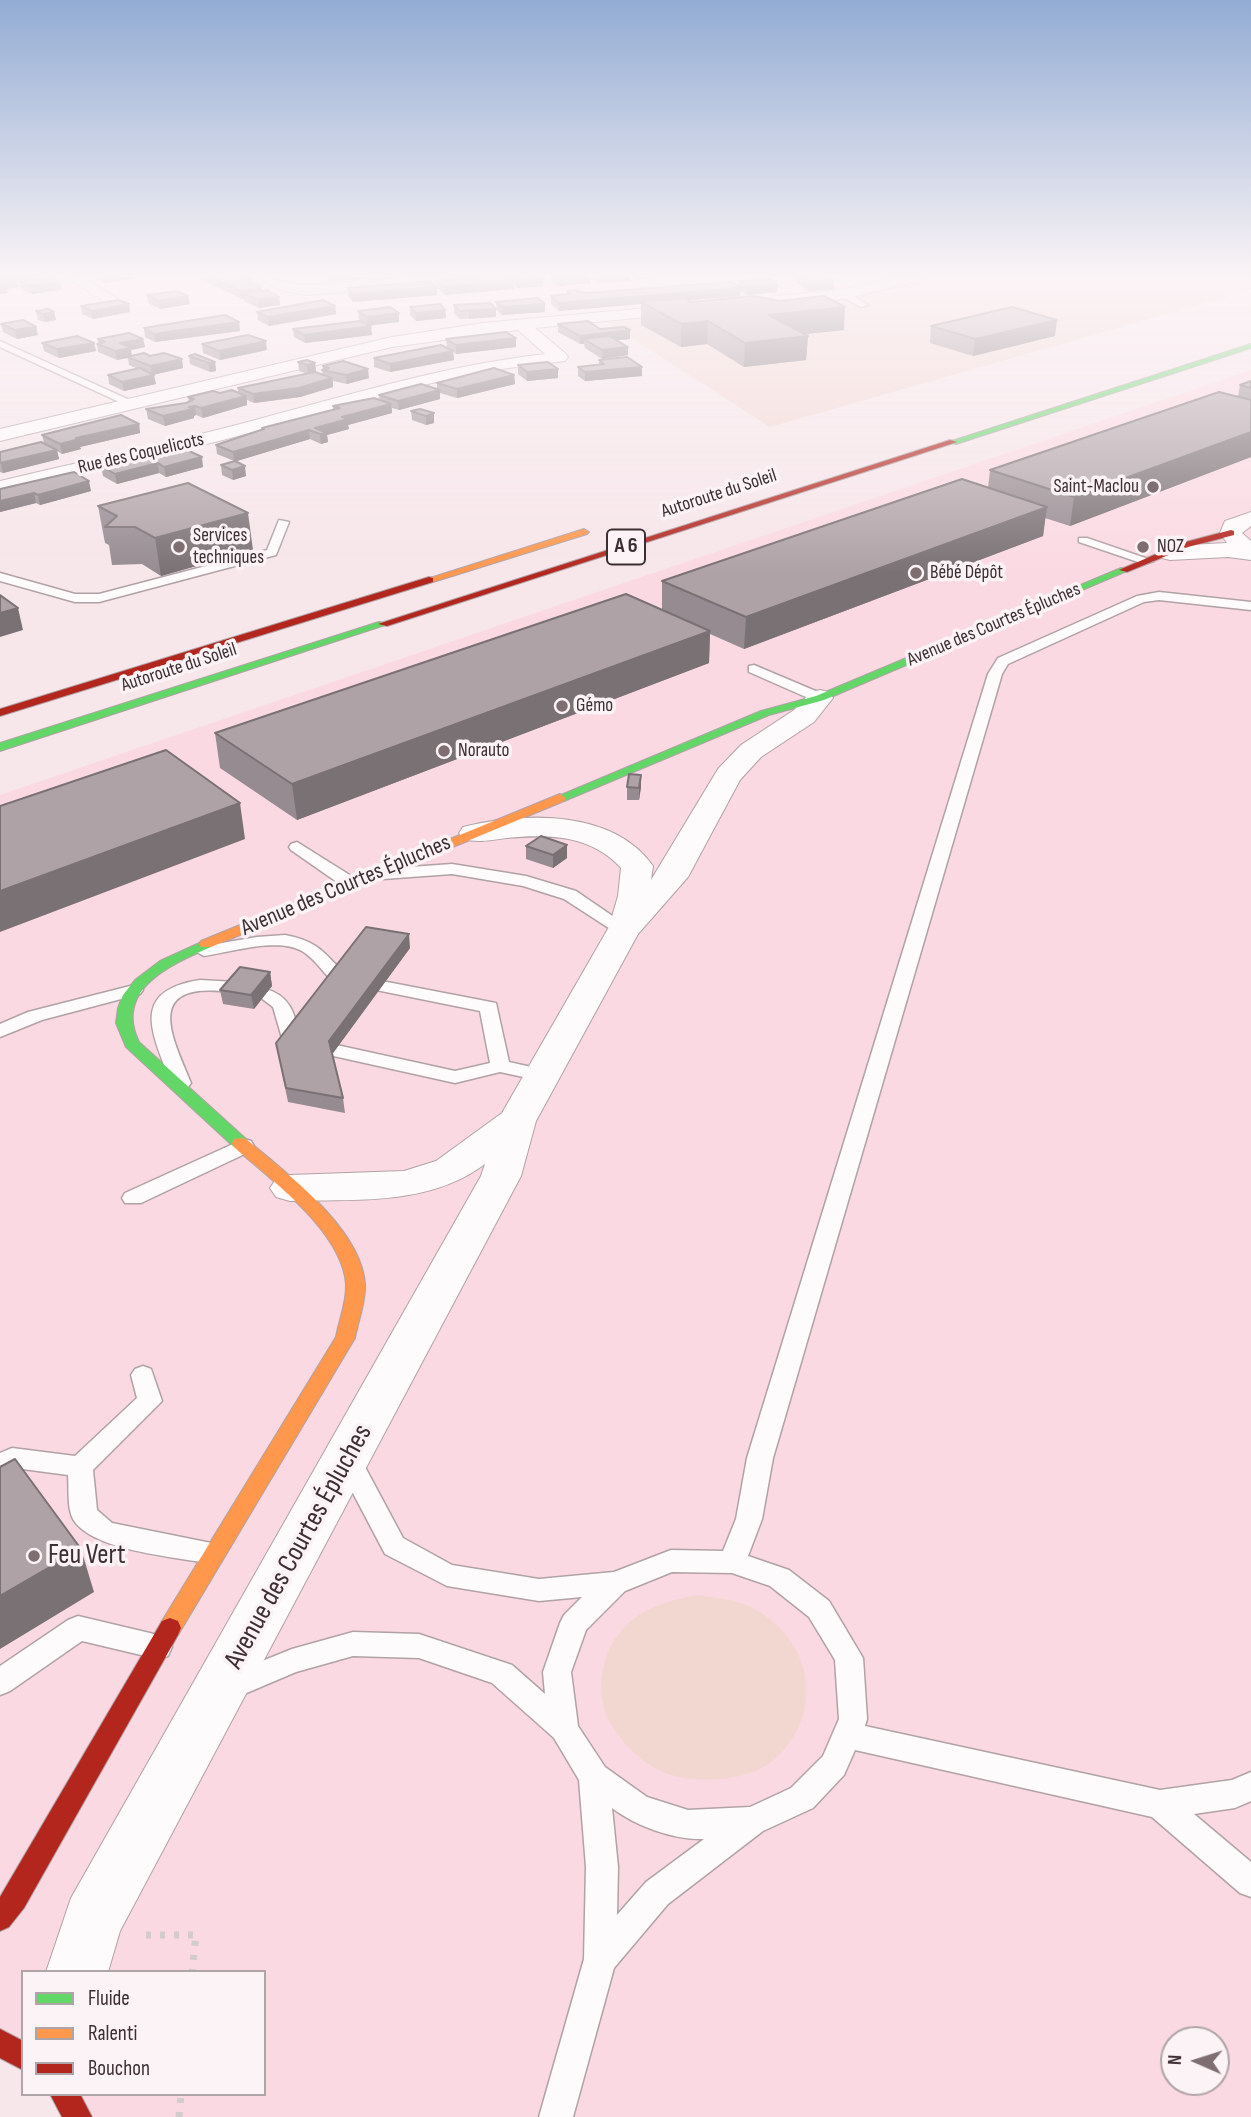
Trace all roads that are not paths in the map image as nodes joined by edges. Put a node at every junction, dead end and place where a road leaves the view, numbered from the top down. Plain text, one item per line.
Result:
1 (69, 376) edge
2 (250, 376) edge
3 (439, 376) edge
4 (1158, 376) edge
5 (131, 404) junction
6 (0, 435) edge
7 (0, 487) edge
8 (1251, 518) edge
9 (282, 522) dead end
10 (598, 528) dead end
11 (1231, 533) junction
12 (1083, 540) dead end
13 (1251, 551) edge
14 (1170, 553) junction
15 (1148, 561) junction
16 (0, 577) edge
17 (1251, 606) edge
18 (754, 669) dead end
19 (820, 698) junction
20 (0, 713) edge
21 (0, 747) edge
22 (474, 833) junction
23 (296, 847) dead end
24 (368, 876) junction
25 (350, 883) junction
26 (624, 930) junction
27 (182, 954) junction
28 (339, 978) edge
29 (382, 986) edge
30 (236, 987) edge
31 (134, 990) junction
32 (265, 994) edge
33 (0, 1031) edge
34 (500, 1066) junction
35 (542, 1075) junction
36 (185, 1095) junction
37 (516, 1121) junction
38 (244, 1146) junction
39 (290, 1188) junction
40 (133, 1198) dead end
41 (143, 1375) dead end
42 (348, 1458) junction
43 (0, 1464) edge
44 (80, 1467) junction
45 (213, 1553) junction
46 (732, 1562) junction
47 (615, 1583) junction
48 (159, 1647) junction
49 (0, 1682) edge
50 (219, 1692) junction
51 (564, 1729) junction
52 (846, 1735) junction
53 (594, 1777) junction
54 (1251, 1786) edge
55 (1160, 1804) junction
56 (752, 1821) junction
57 (1251, 1882) edge
58 (0, 1918) edge
59 (600, 1959) junction
60 (79, 1970) edge
61 (0, 2043) edge
62 (21, 2055) edge
63 (556, 2117) edge

1 - 5 lane
2 - 5 street
3 - 7 street, Rue des Coquelicots
4 - 21 main road, Autoroute du Soleil / A 6
5 - 6 street
8 - 11 street
9 - 16 lane
10 - 20 main road, Autoroute du Soleil / A 6
11 - 13 street
11 - 14 main road, Avenue des Courtes Épluches
12 - 15 lane
13 - 14 street, Avenue des Courtes Épluches
14 - 15 main road, Avenue des Courtes Épluches
15 - 19 main road, Avenue des Courtes Épluches
17 - 46 lane
18 - 19 lane
19 - 22 main road, Avenue des Courtes Épluches
19 - 26 street, Avenue des Courtes Épluches
22 - 24 main road, Avenue des Courtes Épluches
22 - 26 street
23 - 25 lane
24 - 25 main road, Avenue des Courtes Épluches
24 - 26 lane
25 - 27 main road, Avenue des Courtes Épluches
26 - 35 street, Avenue des Courtes Épluches
27 - 28 lane
27 - 31 main road, Avenue des Courtes Épluches
29 - 34 lane
30 - 36 lane
31 - 33 lane
31 - 36 main road
32 - 34 lane
34 - 35 lane
35 - 37 street, Avenue des Courtes Épluches
36 - 38 main road
37 - 39 street, Avenue des Courtes Épluches
37 - 42 street, Avenue des Courtes Épluches
38 - 39 main road
38 - 40 lane
39 - 45 main road
41 - 44 lane
42 - 47 lane
42 - 50 street, Avenue des Courtes Épluches
43 - 44 lane
44 - 45 lane
45 - 48 main road
46 - 47 lane
46 - 52 lane
47 - 51 lane
48 - 49 lane
48 - 58 main road
50 - 51 lane
50 - 60 street, Avenue des Courtes Épluches
51 - 53 lane
52 - 55 lane
52 - 56 lane
53 - 56 lane
53 - 59 lane
54 - 55 lane
55 - 57 lane
56 - 59 lane
59 - 63 lane
61 - 62 main road

